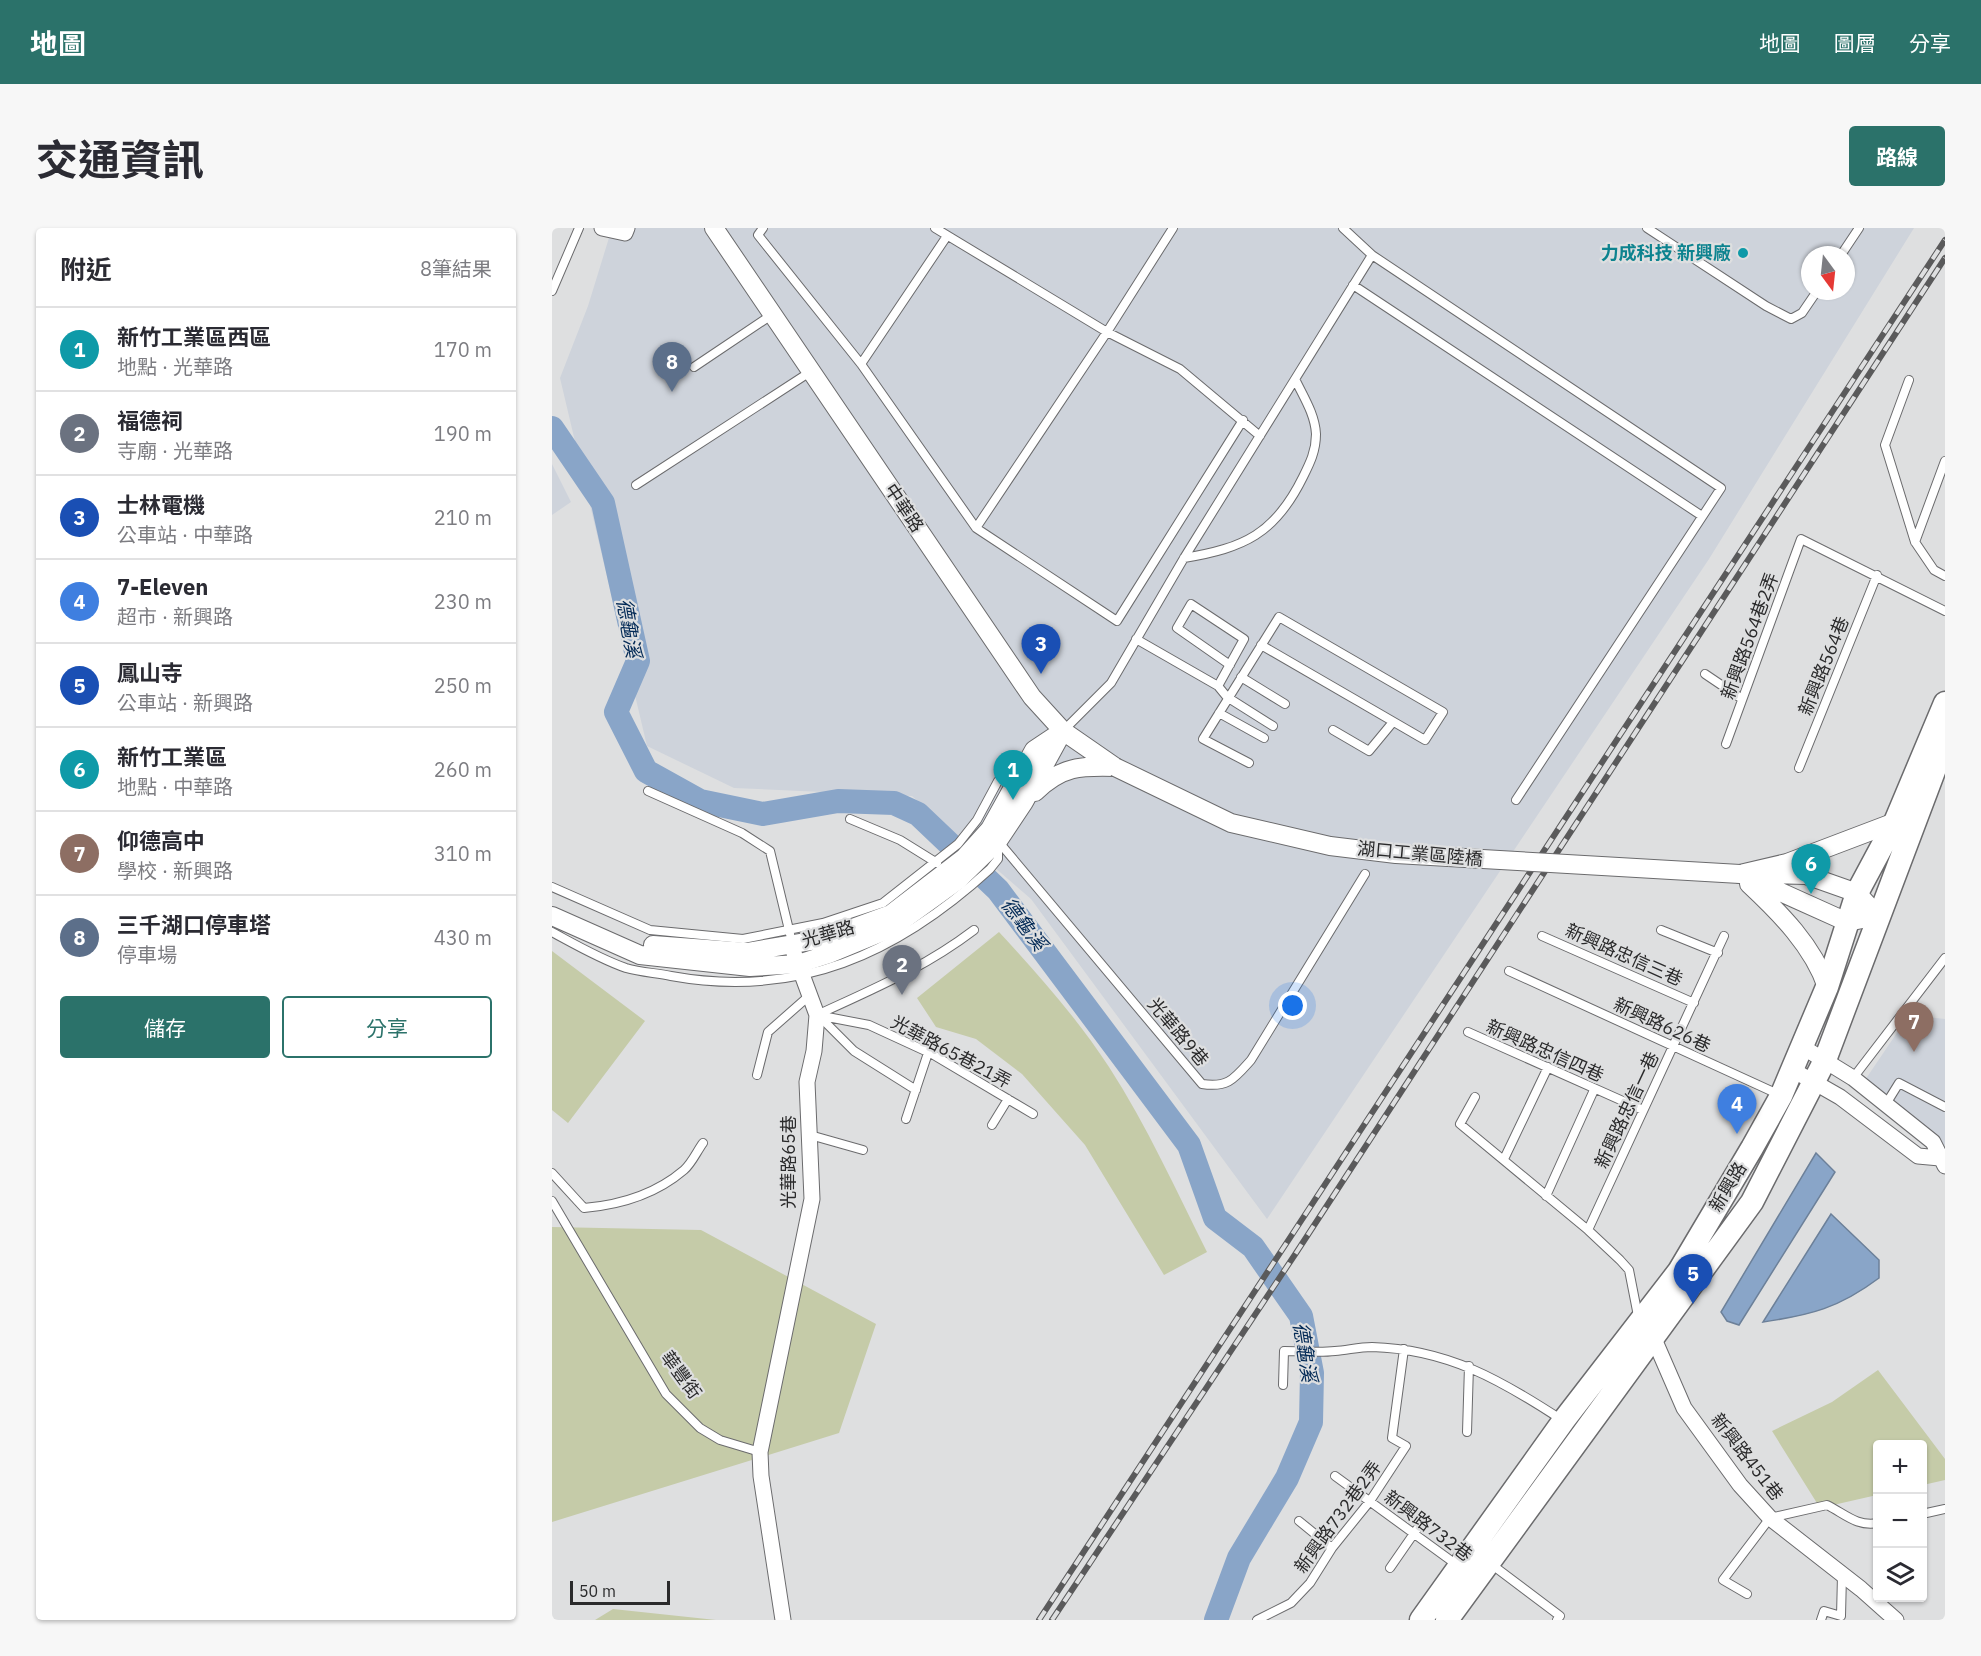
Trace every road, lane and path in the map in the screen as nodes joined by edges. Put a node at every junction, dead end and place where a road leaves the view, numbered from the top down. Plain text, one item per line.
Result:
1 (579, 228) edge
2 (602, 228) edge
3 (627, 228) edge
4 (714, 228) edge
5 (935, 228) edge
6 (1173, 228) edge
7 (1343, 228) edge
8 (1647, 228) edge
9 (1859, 228) edge
10 (758, 230) edge
11 (947, 236) junction
12 (1847, 246) edge
13 (1372, 255) junction
14 (1353, 285) junction
15 (552, 291) edge
16 (1811, 300) edge
17 (773, 314) junction
18 (1107, 332) junction
19 (861, 364) junction
20 (694, 367) dead end
21 (811, 371) junction
22 (1295, 379) junction
23 (1909, 380) dead end
24 (1243, 420) junction
25 (1260, 435) junction
26 (1945, 461) edge
27 (636, 485) dead end
28 (1702, 516) junction
29 (976, 528) junction
30 (1916, 542) junction
31 (1184, 558) junction
32 (1877, 575) junction
33 (1945, 576) edge
34 (1945, 610) edge
35 (1136, 639) junction
36 (1261, 645) junction
37 (1230, 664) junction
38 (1705, 674) dead end
39 (1241, 677) junction
40 (1218, 686) junction
41 (1227, 697) junction
42 (1742, 699) junction
43 (1945, 703) edge
44 (1285, 704) dead end
45 (1219, 713) junction
46 (1393, 722) junction
47 (1273, 726) dead end
48 (1333, 730) dead end
49 (1063, 731) junction
50 (1264, 738) dead end
51 (1945, 742) edge
52 (1726, 744) dead end
53 (1250, 763) dead end
54 (1115, 767) junction
55 (1799, 768) dead end
56 (648, 791) dead end
57 (1516, 800) dead end
58 (1024, 802) junction
59 (850, 819) dead end
60 (1895, 822) junction
61 (998, 841) junction
62 (974, 856) junction
63 (951, 870) junction
64 (1365, 874) dead end
65 (1740, 874) junction
66 (552, 887) edge
67 (1857, 893) junction
68 (552, 905) edge
69 (552, 916) edge
70 (1878, 916) junction
71 (1847, 922) junction
72 (974, 930) dead end
73 (1661, 930) dead end
74 (552, 932) edge
75 (1542, 936) dead end
76 (1724, 936) dead end
77 (791, 938) junction
78 (1718, 953) junction
79 (1945, 958) edge
80 (801, 969) junction
81 (1509, 971) dead end
82 (1827, 987) junction
83 (812, 994) junction
84 (1694, 1003) junction
85 (818, 1015) junction
86 (1468, 1032) dead end
87 (1674, 1046) junction
88 (1801, 1046) junction
89 (928, 1053) junction
90 (1825, 1060) junction
91 (1548, 1067) junction
92 (1791, 1069) junction
93 (757, 1076) dead end
94 (1853, 1078) junction
95 (1815, 1083) junction
96 (916, 1090) junction
97 (1594, 1090) junction
98 (1474, 1097) dead end
99 (1008, 1099) junction
100 (1792, 1101) junction
101 (1886, 1104) junction
102 (1945, 1107) edge
103 (1643, 1110) junction
104 (1033, 1114) dead end
105 (906, 1119) dead end
106 (992, 1125) dead end
107 (810, 1135) junction
108 (703, 1143) dead end
109 (863, 1150) dead end
110 (1944, 1156) edge
111 (1504, 1159) junction
112 (552, 1173) edge
113 (1546, 1196) junction
114 (552, 1201) edge
115 (1588, 1230) junction
116 (1646, 1332) junction
117 (1404, 1349) junction
118 (1470, 1366) junction
119 (1283, 1385) dead end
120 (1564, 1420) junction
121 (1467, 1432) dead end
122 (760, 1452) junction
123 (1335, 1476) dead end
124 (1370, 1501) junction
125 (1945, 1509) edge
126 (1927, 1513) edge
127 (1770, 1518) junction
128 (1299, 1521) dead end
129 (1873, 1524) edge
130 (1416, 1532) junction
131 (1332, 1548) junction
132 (1390, 1568) dead end
133 (1474, 1570) junction
134 (1842, 1574) junction
135 (1747, 1594) dead end
136 (783, 1620) edge
137 (1257, 1620) edge
138 (1421, 1620) edge
139 (1447, 1620) edge
140 (1557, 1620) edge
141 (1821, 1620) edge
142 (1896, 1620) edge

1 - 15 lane
2 - 3 street
4 - 17 street, 中華路
5 - 11 lane
6 - 18 lane
7 - 13 lane
8 - 16 lane
9 - 12 lane
10 - 19 lane
11 - 18 lane
11 - 19 lane
13 - 14 lane
13 - 28 lane
14 - 22 lane
14 - 28 lane
17 - 20 lane
17 - 21 street, 中華路
18 - 24 lane
18 - 29 lane
19 - 29 lane
21 - 27 lane
21 - 49 street, 中華路
22 - 25 lane
22 - 31 lane
23 - 30 lane
24 - 25 lane
24 - 29 lane
25 - 31 lane
26 - 30 lane
28 - 57 lane
30 - 33 lane
31 - 35 lane
32 - 34 lane
32 - 42 lane, 新興路564巷2弄
32 - 55 lane, 新興路564巷
35 - 40 lane
35 - 49 lane
36 - 39 lane
36 - 46 lane
36 - 46 lane
37 - 37 lane
37 - 40 lane
38 - 42 lane
39 - 41 lane
39 - 44 lane
40 - 41 lane
41 - 45 lane
41 - 47 lane
42 - 52 lane, 新興路564巷2弄
43 - 60 main road, 新興路
45 - 50 lane
45 - 53 lane
46 - 48 lane
49 - 54 street, 中華路
49 - 58 street, 光華路
49 - 62 street, 光華路
51 - 70 main road, 新興路
54 - 58 street
54 - 65 street, 湖口工業區陸橋, bridge
56 - 77 lane
58 - 61 street, 光華路
59 - 63 lane
60 - 65 street
60 - 67 main road, 新興路
61 - 62 street, 光華路
61 - 64 lane, 光華路9巷
62 - 63 street, 光華路
62 - 63 lane, 光華路
63 - 77 street, 光華路
63 - 80 street, 光華路
65 - 67 street
65 - 71 street
65 - 82 street
66 - 77 lane, 光華路
67 - 70 street
67 - 71 main road, 新興路
68 - 77 street, 光華路
69 - 80 street, 光華路
70 - 71 street
70 - 90 main road, 新興路
71 - 82 main road, 新興路
72 - 85 lane
73 - 78 lane
74 - 80 lane, 光華路
75 - 84 lane, 新興路忠信三巷
76 - 78 lane, 新興路忠信一巷
77 - 80 street, 光華路65巷
78 - 84 lane, 新興路忠信一巷
79 - 94 lane
80 - 83 street, 光華路65巷
81 - 87 lane, 新興路626巷
82 - 88 main road, 新興路
83 - 85 street, 光華路65巷
83 - 93 lane
84 - 87 lane, 新興路忠信一巷
85 - 89 lane, 光華路65巷21弄
85 - 96 lane
85 - 107 street, 光華路65巷
86 - 91 lane, 新興路忠信四巷
87 - 100 lane, 新興路626巷
87 - 103 lane, 新興路忠信一巷
88 - 90 street
88 - 92 main road, 新興路
89 - 96 lane
89 - 99 lane, 光華路65巷21弄
90 - 94 street
90 - 95 main road, 新興路
91 - 97 lane, 新興路忠信四巷
91 - 111 lane
92 - 95 street
92 - 100 main road, 新興路
94 - 101 street
95 - 100 main road, 新興路
95 - 110 street
96 - 105 lane
97 - 103 lane, 新興路忠信四巷
97 - 113 lane
98 - 111 lane
99 - 104 lane, 光華路65巷21弄
99 - 106 lane
100 - 116 main road, 新興路
101 - 102 lane
101 - 110 street
103 - 115 lane, 新興路忠信一巷
107 - 109 lane
107 - 122 street, 光華路65巷
108 - 112 lane
111 - 113 lane
113 - 115 lane
114 - 122 lane, 華豐街
115 - 116 lane
116 - 120 main road, 新興路
116 - 127 street, 新興路451巷
116 - 133 main road, 新興路
117 - 118 lane
117 - 119 lane
117 - 124 lane, 新興路732巷2弄
118 - 120 lane
118 - 121 lane
120 - 133 main road, 新興路
122 - 136 street
123 - 124 lane, 新興路732巷
124 - 130 lane, 新興路732巷
124 - 131 lane, 新興路732巷2弄
125 - 126 lane
127 - 129 lane
127 - 134 street, 新興路451巷
127 - 135 lane
128 - 131 lane
130 - 132 lane
130 - 133 lane, 新興路732巷
131 - 137 lane, 新興路732巷2弄
133 - 138 main road, 新興路
133 - 139 main road, 新興路
133 - 140 lane, 新興路732巷
134 - 141 lane
134 - 142 street, 新興路451巷

